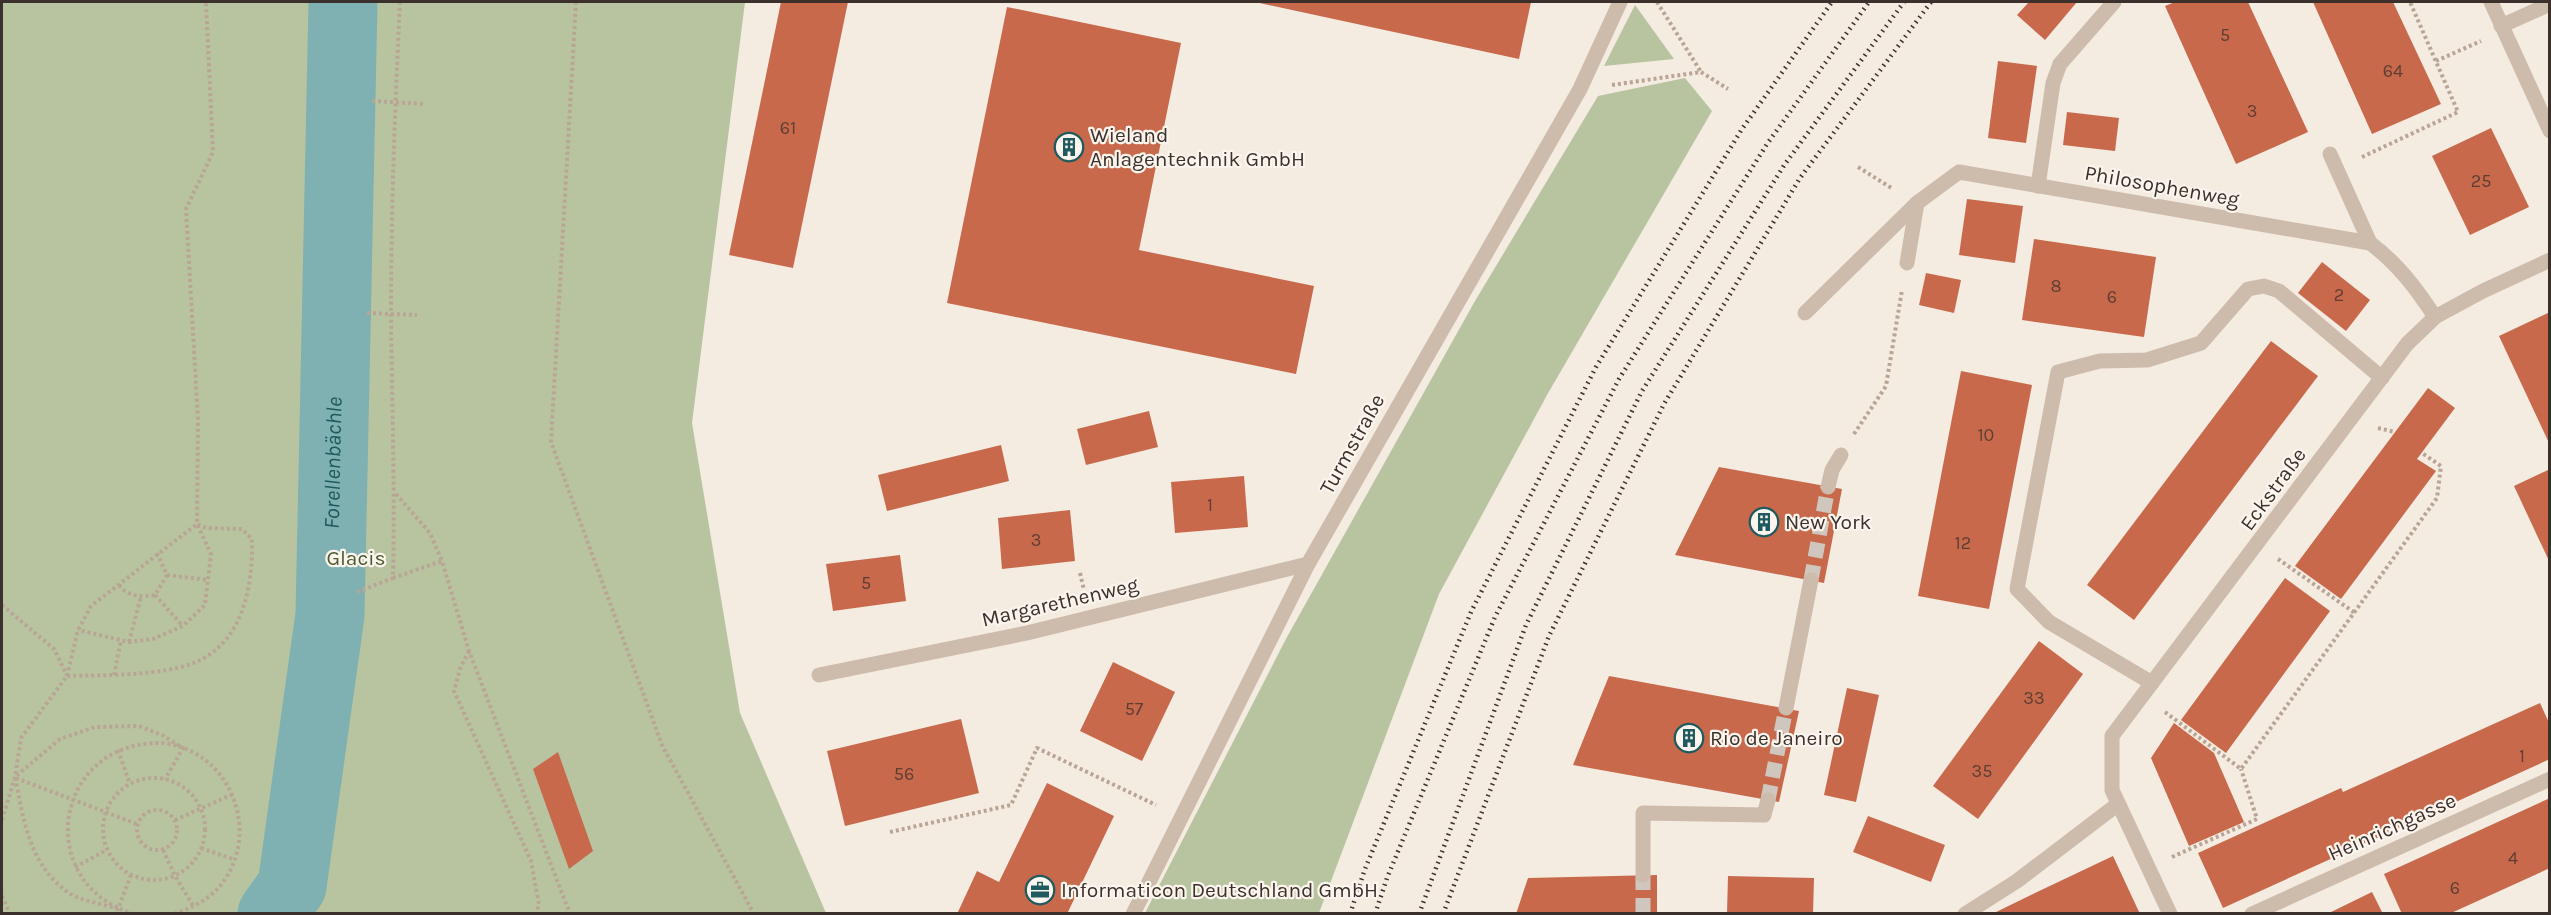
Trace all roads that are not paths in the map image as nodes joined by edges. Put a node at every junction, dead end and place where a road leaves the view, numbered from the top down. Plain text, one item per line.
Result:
1 (1620, 2) edge
2 (2114, 2) edge
3 (2491, 2) edge
4 (2550, 3) edge
5 (2502, 28) junction
6 (2550, 131) edge
7 (2330, 154) dead end
8 (2038, 186) junction
9 (1917, 203) junction
10 (2370, 243) junction
11 (2550, 260) edge
12 (1907, 262) road end
13 (1806, 313) dead end
14 (2435, 317) junction
15 (2382, 378) junction
16 (1841, 455) road end
17 (1828, 487) tunnel mouth
18 (1308, 564) junction
19 (1811, 580) tunnel mouth
20 (819, 675) dead end
21 (2147, 689) junction
22 (1786, 708) tunnel mouth
23 (2550, 779) edge
24 (1768, 800) tunnel mouth
25 (2118, 804) junction
26 (1643, 875) tunnel mouth
27 (1133, 914) edge
28 (1965, 914) edge
29 (2170, 914) edge
30 (2252, 914) edge

1 - 18 street, Turmstraße
2 - 8 street
3 - 5 street
4 - 5 street
5 - 6 street
7 - 10 street
8 - 9 street, Philosophenweg
8 - 10 street, Philosophenweg
9 - 12 street
9 - 13 street, Philosophenweg
10 - 14 street, Philosophenweg
11 - 14 street, Eckstraße
14 - 15 street, Eckstraße
15 - 21 street, Eckstraße
15 - 21 street
16 - 17 street
18 - 20 street, Margarethenweg
18 - 27 street, Turmstraße
19 - 22 street
21 - 25 street, Eckstraße
23 - 30 street, Heinrichgasse
24 - 26 street
25 - 28 street
25 - 29 street, Eckstraße

